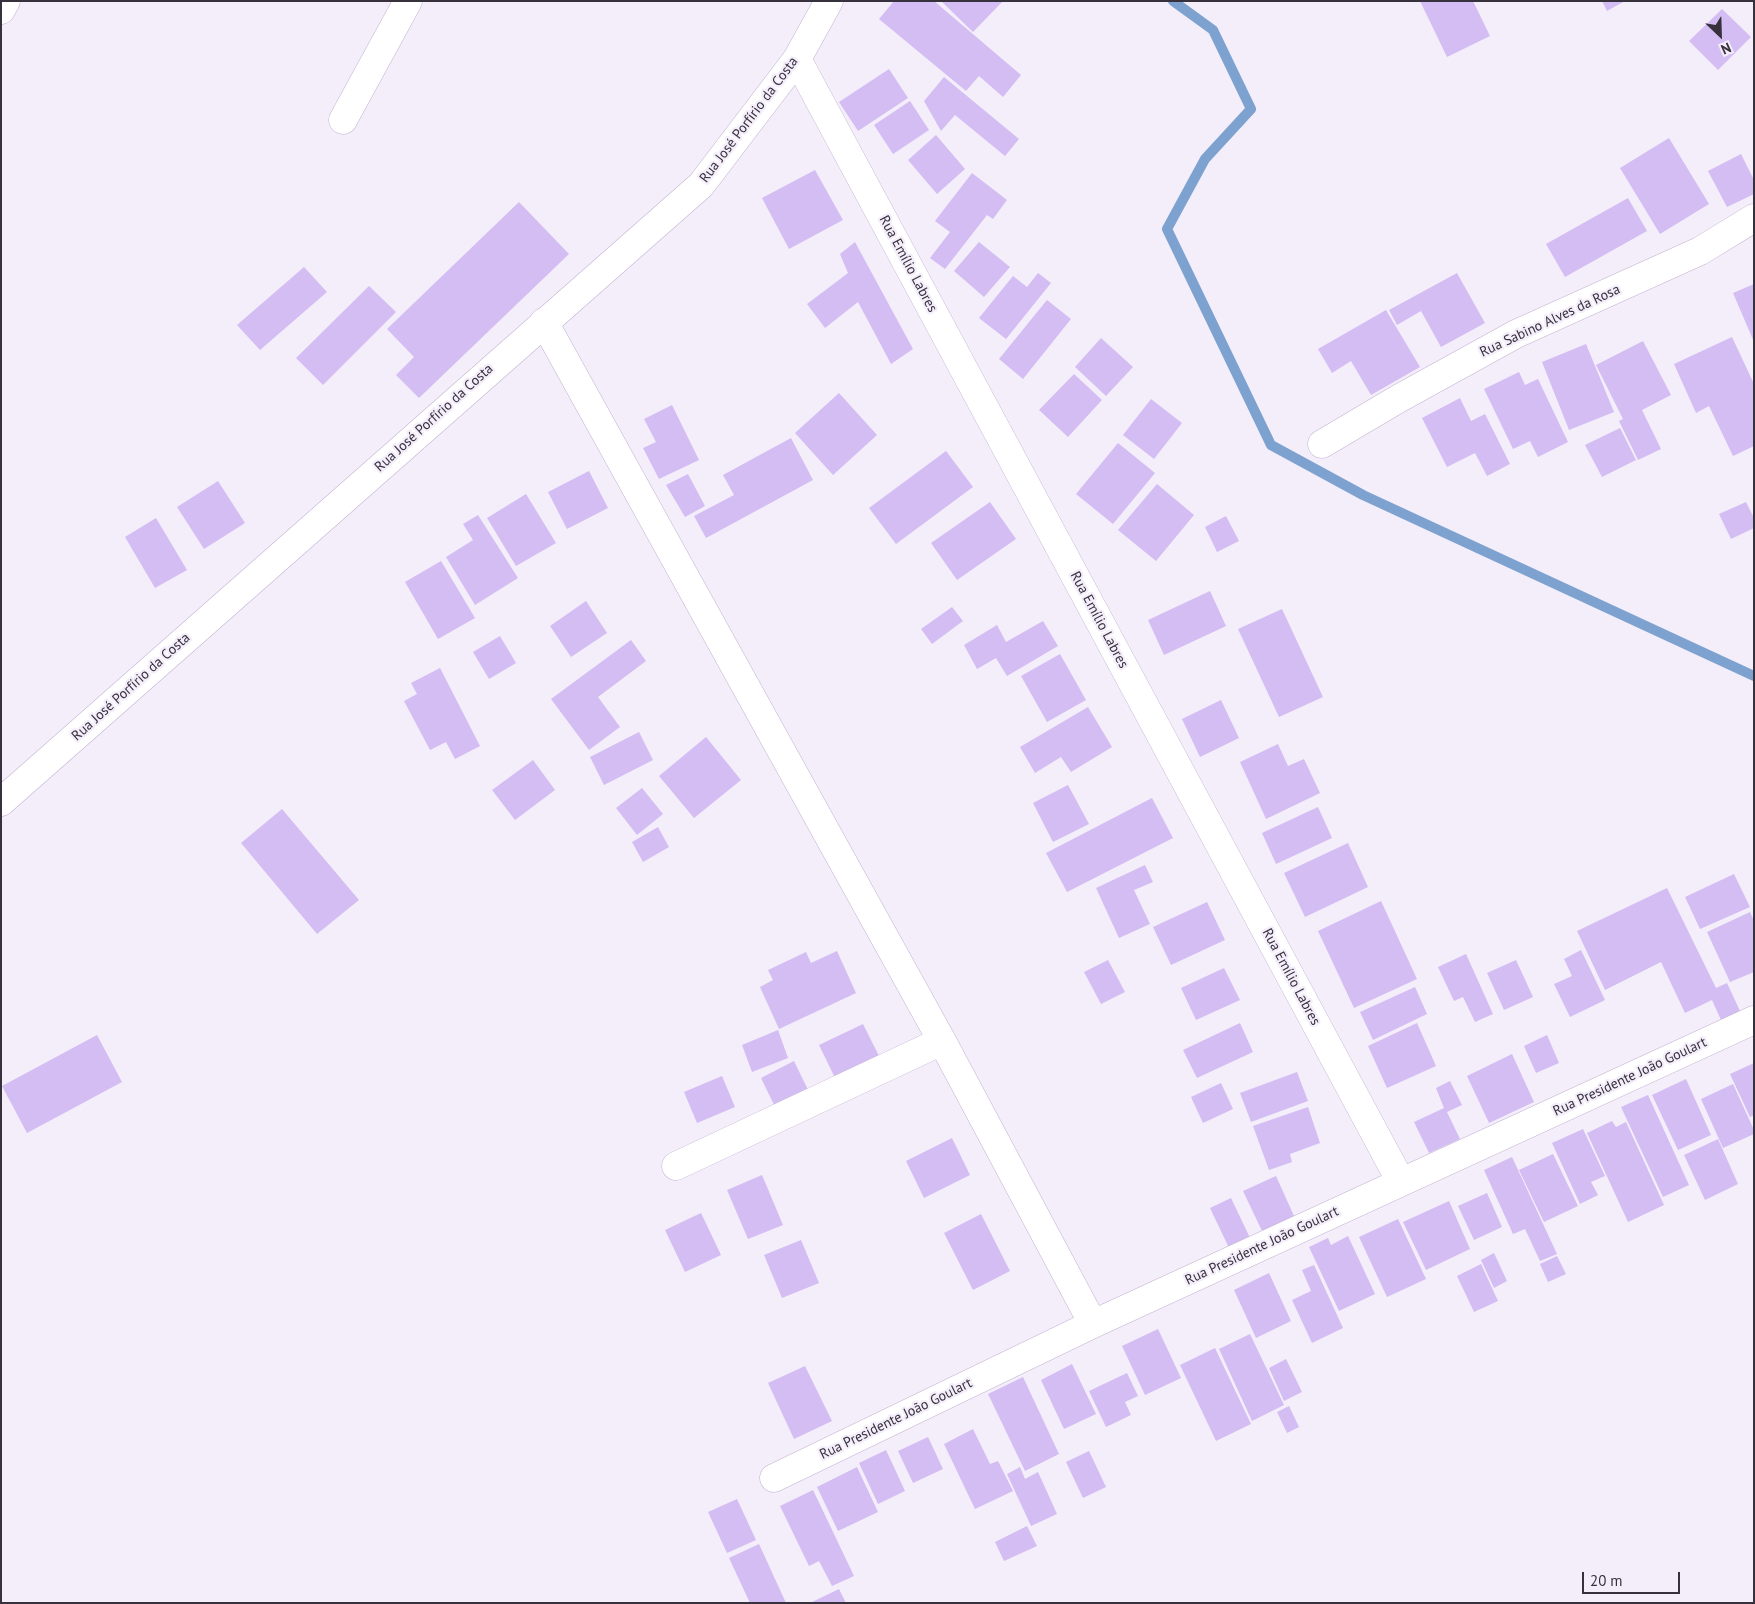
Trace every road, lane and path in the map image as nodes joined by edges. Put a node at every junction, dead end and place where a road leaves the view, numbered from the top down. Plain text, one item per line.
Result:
1 (6, 1) edge
2 (408, 1) edge
3 (828, 1) edge
4 (1, 10) edge
5 (797, 59) junction
6 (343, 120) dead end
7 (1754, 218) edge
8 (544, 322) junction
9 (1322, 444) dead end
10 (1, 802) edge
11 (1754, 1020) edge
12 (942, 1041) junction
13 (676, 1166) dead end
14 (1401, 1182) junction
15 (1093, 1324) junction
16 (774, 1478) dead end

1 - 4 street
2 - 6 street
3 - 5 street, Rua José Porfírio da Costa
5 - 8 street, Rua José Porfírio da Costa
5 - 14 street, Rua Emílio Labres
7 - 9 street, Rua Sabino Alves da Rosa
8 - 10 street, Rua José Porfírio da Costa
8 - 12 street
11 - 14 street, Rua Presidente João Goulart
12 - 13 street
12 - 15 street
14 - 15 street, Rua Presidente João Goulart
15 - 16 street, Rua Presidente João Goulart

